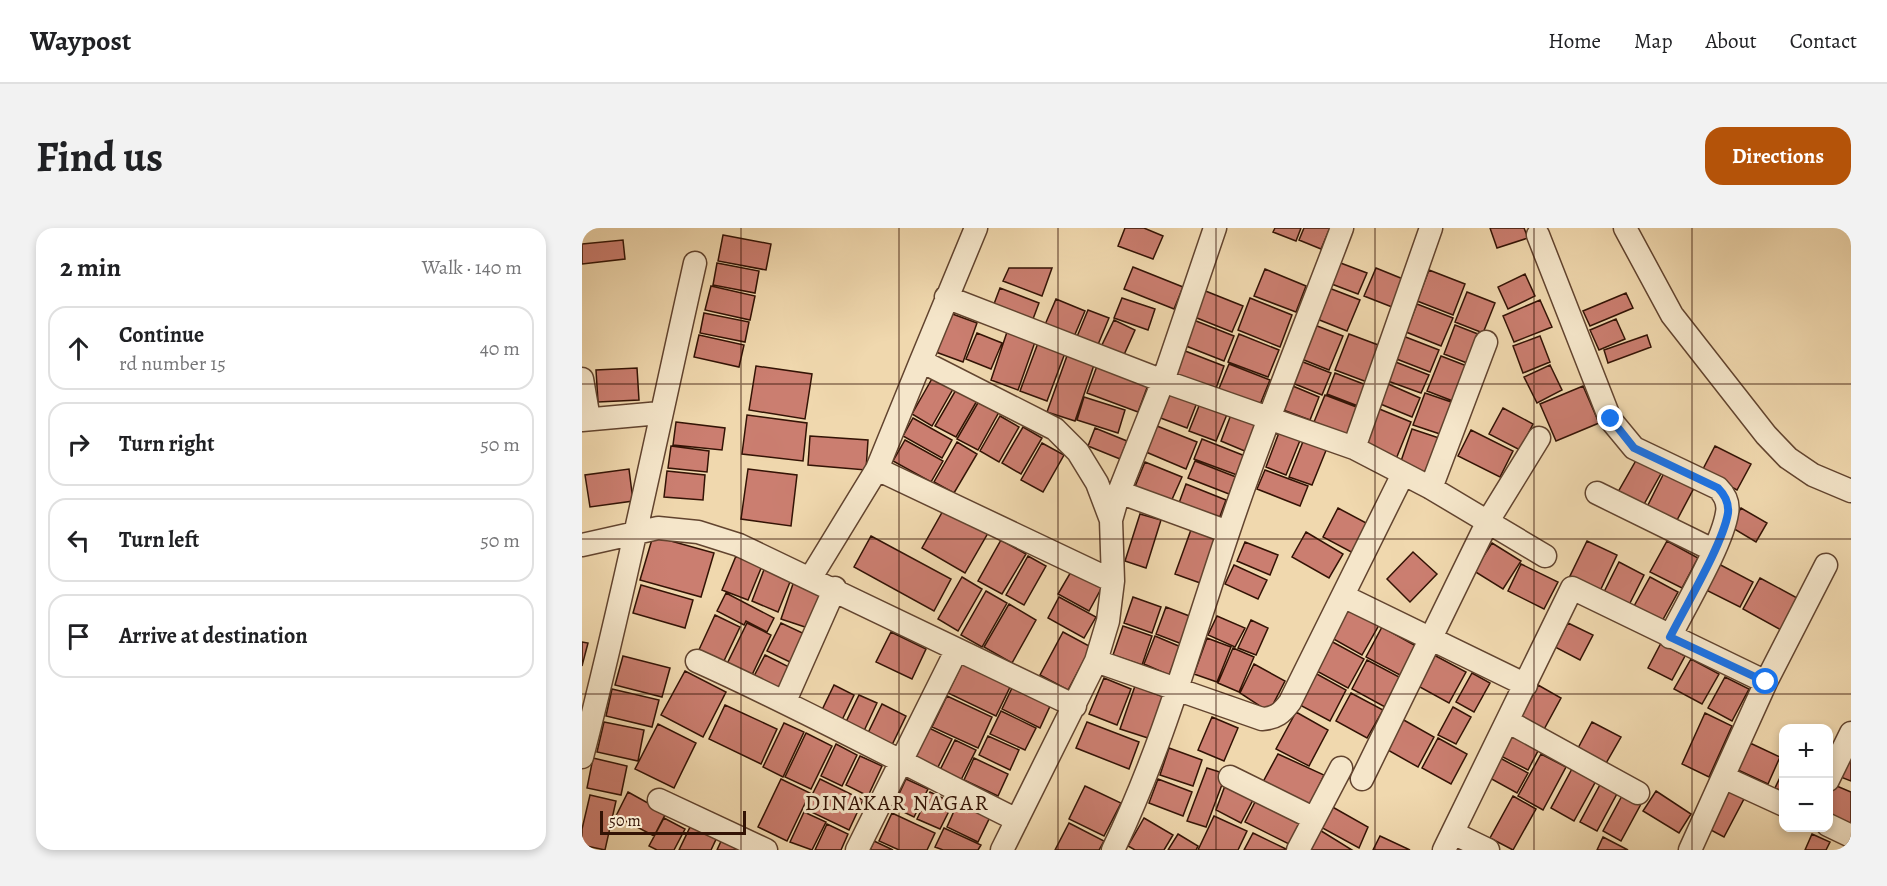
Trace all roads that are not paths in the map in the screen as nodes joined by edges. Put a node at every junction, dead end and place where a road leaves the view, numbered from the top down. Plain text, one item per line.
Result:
1 (976, 228) edge
2 (1215, 228) edge
3 (1342, 228) edge
4 (1429, 228) edge
5 (1625, 228) edge
6 (1538, 235) dead end
7 (695, 263) dead end
8 (946, 297) junction
9 (1486, 342) dead end
10 (921, 361) junction
11 (582, 379) edge
12 (1163, 381) junction
13 (660, 413) junction
14 (1267, 418) junction
15 (586, 419) edge
16 (1539, 438) dead end
17 (1354, 448) junction
18 (877, 469) junction
19 (1403, 474) junction
20 (1431, 488) junction
21 (1851, 491) edge
22 (1119, 492) junction
23 (1598, 493) dead end
24 (1111, 520) junction
25 (1488, 521) junction
26 (637, 532) junction
27 (1228, 532) junction
28 (582, 545) edge
29 (1713, 550) junction
30 (1545, 556) dead end
31 (1826, 565) dead end
32 (811, 578) junction
33 (1113, 581) junction
34 (835, 588) junction
35 (1343, 596) junction
36 (1670, 637) junction
37 (1430, 639) junction
38 (956, 651) junction
39 (697, 661) dead end
40 (1096, 661) junction
41 (1766, 682) junction
42 (1526, 685) junction
43 (1178, 691) junction
44 (785, 701) junction
45 (1075, 706) junction
46 (1509, 722) junction
47 (1851, 733) edge
48 (582, 757) edge
49 (899, 762) junction
50 (1341, 768) dead end
51 (1230, 777) dead end
52 (1723, 777) junction
53 (1829, 778) edge
54 (1362, 779) dead end
55 (1638, 793) dead end
56 (659, 800) dead end
57 (1779, 803) edge
58 (1313, 818) junction
59 (1017, 820) junction
60 (1833, 827) edge
61 (1851, 836) edge
62 (1449, 842) edge
63 (766, 850) edge
64 (857, 850) edge
65 (1002, 850) edge
66 (1113, 850) edge
67 (1298, 850) edge
68 (1488, 850) edge
69 (1690, 850) edge

1 - 8 street
2 - 12 street
3 - 14 street
4 - 17 street
5 - 21 street
6 - 29 street
7 - 13 street
8 - 10 street
8 - 12 street
9 - 20 street
10 - 18 street
10 - 24 street
11 - 15 street
12 - 14 street
12 - 22 street
13 - 15 street
13 - 26 street
14 - 17 street
14 - 27 street
16 - 25 street
17 - 19 street
18 - 32 street
18 - 33 street
19 - 20 street
19 - 35 street
20 - 25 street
22 - 24 street
22 - 27 street
23 - 29 street
24 - 33 street
25 - 30 street
25 - 37 street
26 - 28 street
26 - 32 street
26 - 48 street
27 - 43 street
29 - 36 street
31 - 41 street
32 - 34 street
33 - 40 street
34 - 38 street
34 - 44 street
35 - 37 street
35 - 43 street
36 - 41 street
36 - 42 street
37 - 42 street
37 - 54 street
38 - 45 street
38 - 49 street
39 - 44 street
40 - 43 street
40 - 45 street
41 - 52 street
42 - 46 street
43 - 66 street
44 - 49 street
45 - 59 street
46 - 55 street
46 - 62 street
47 - 53 street
49 - 59 street
49 - 64 street
50 - 58 street
51 - 58 street
52 - 57 street
52 - 69 street
56 - 63 street
58 - 67 street
59 - 65 street
60 - 61 street
62 - 68 street

